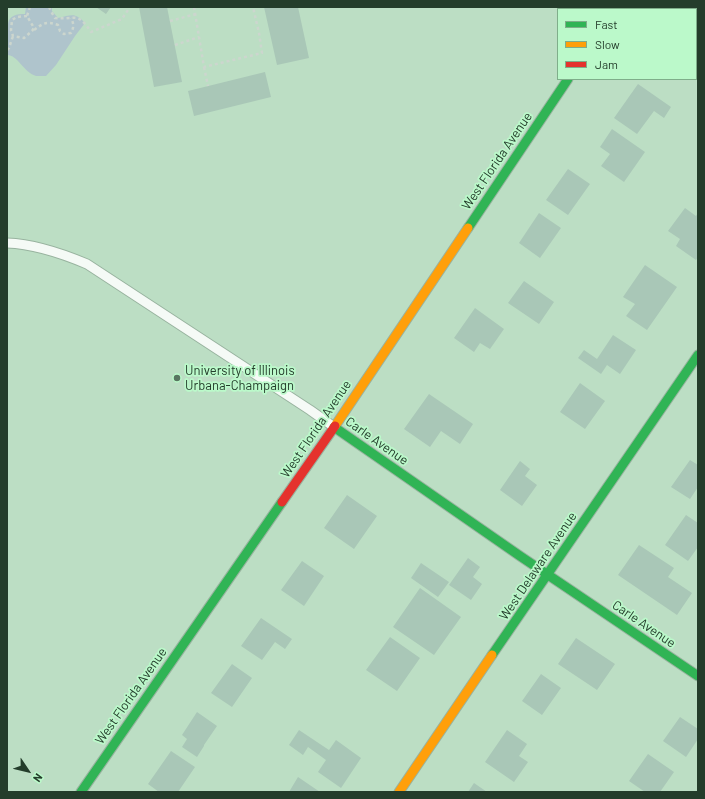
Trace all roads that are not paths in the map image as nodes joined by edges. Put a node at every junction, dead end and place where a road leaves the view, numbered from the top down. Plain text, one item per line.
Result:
1 (567, 80) edge
2 (7, 243) edge
3 (698, 355) edge
4 (334, 427) junction
5 (547, 575) junction
6 (698, 676) edge
7 (81, 792) edge
8 (399, 792) edge

1 - 4 street, West Florida Avenue
2 - 4 lane, Carle Avenue
3 - 5 street, West Delaware Avenue
4 - 5 street, Carle Avenue
4 - 7 street, West Florida Avenue
5 - 6 street, Carle Avenue
5 - 8 street, West Delaware Avenue

